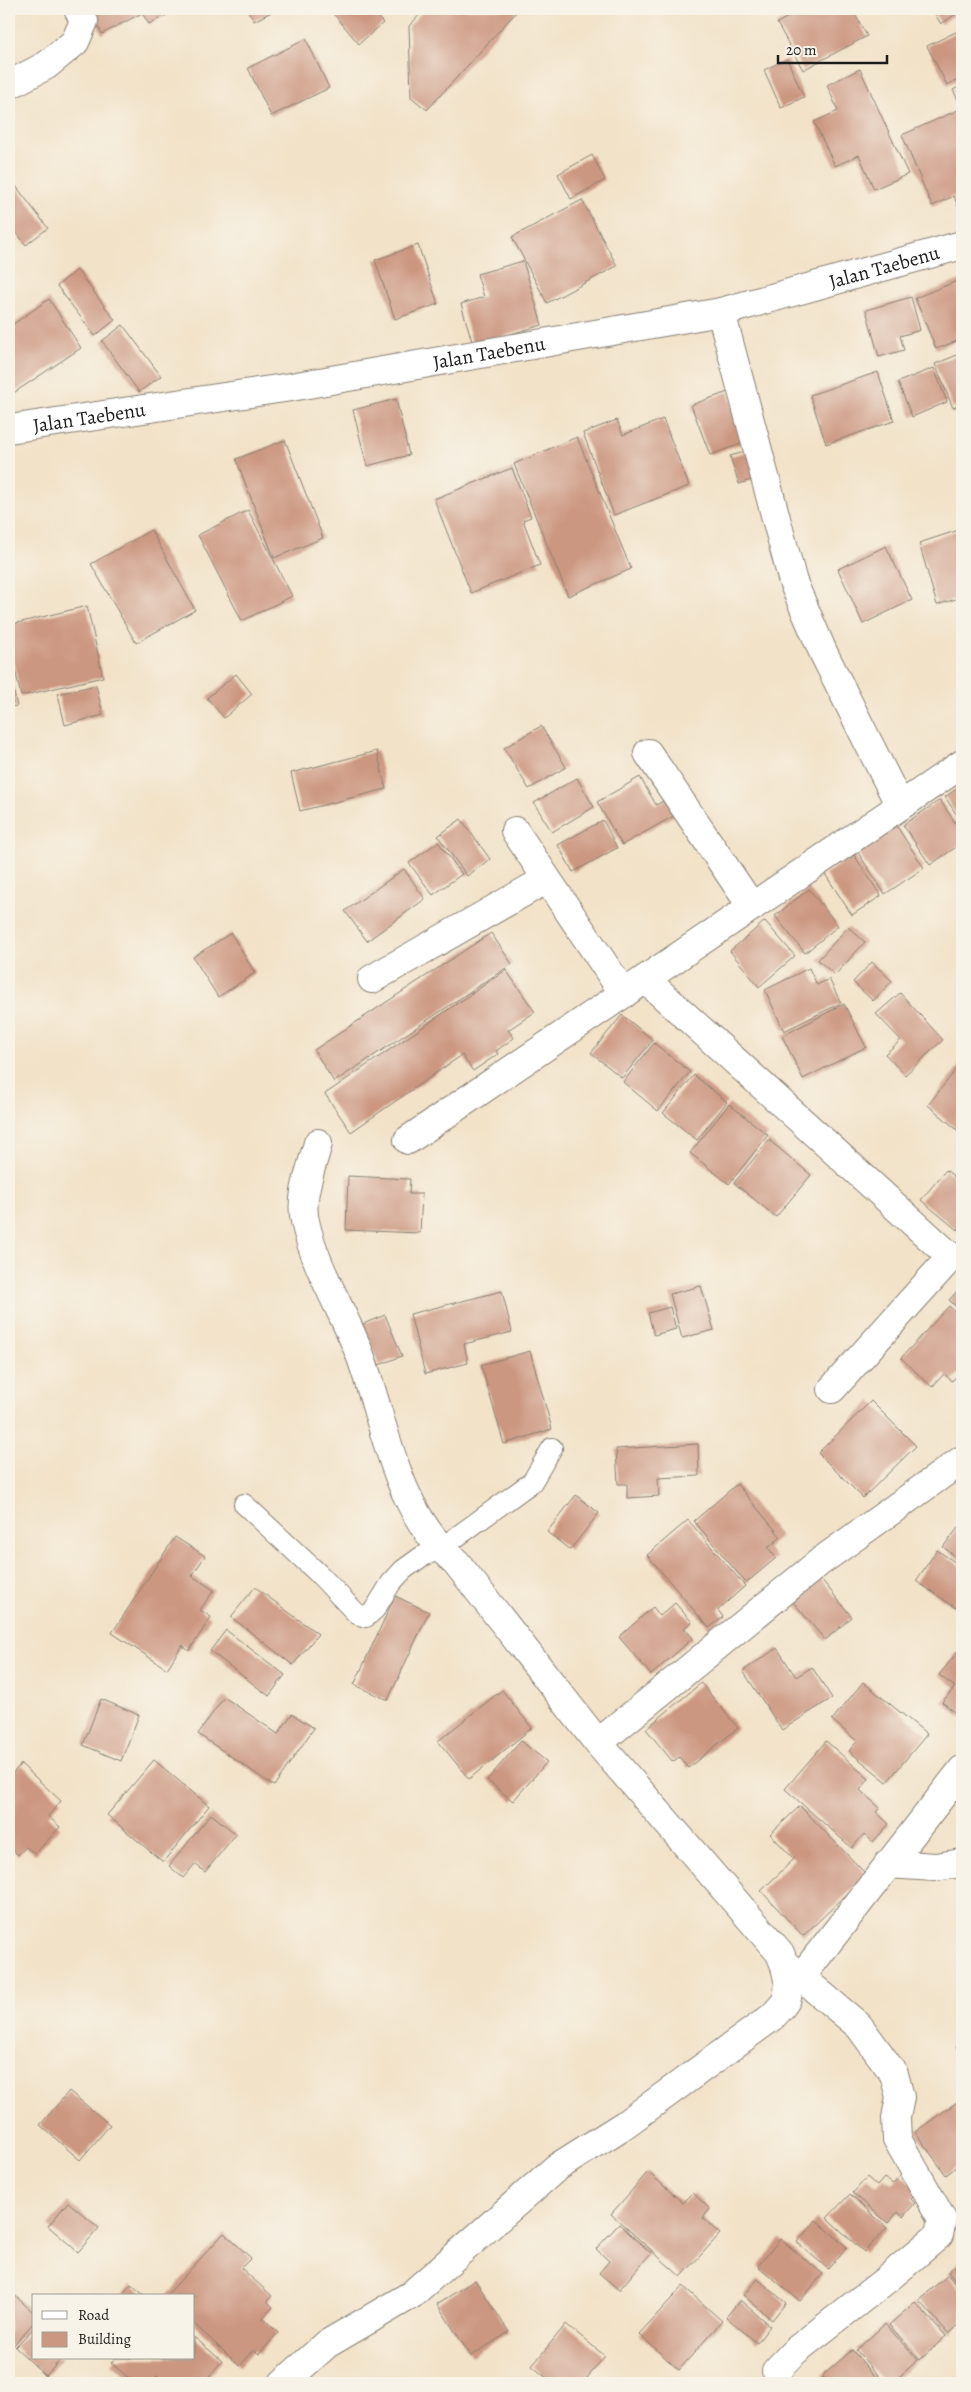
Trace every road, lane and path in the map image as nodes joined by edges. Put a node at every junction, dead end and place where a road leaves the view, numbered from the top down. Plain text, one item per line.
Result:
1 (78, 9) edge
2 (9, 85) edge
3 (962, 245) edge
4 (722, 312) junction
5 (9, 429) edge
6 (648, 753) dead end
7 (962, 764) edge
8 (900, 806) junction
9 (515, 831) dead end
10 (547, 879) junction
11 (752, 907) junction
12 (372, 979) dead end
13 (635, 986) junction
14 (408, 1140) dead end
15 (318, 1143) dead end
16 (832, 1389) dead end
17 (552, 1448) dead end
18 (962, 1460) edge
19 (244, 1504) dead end
20 (440, 1549) junction
21 (598, 1743) junction
22 (962, 1770) edge
23 (962, 1862) edge
24 (888, 1864) junction
25 (793, 1971) junction
26 (776, 2371) dead end
27 (283, 2383) edge

1 - 2 street
3 - 4 street, Jalan Taebenu
4 - 5 street, Jalan Taebenu
4 - 8 street
6 - 11 street
7 - 8 street
8 - 11 street
9 - 10 street
10 - 12 street
10 - 13 street
11 - 13 street
13 - 14 street
13 - 16 street
15 - 20 street
17 - 20 lane
18 - 21 street
19 - 20 lane
20 - 21 street
21 - 25 street
22 - 24 street
23 - 24 street
24 - 25 street
25 - 26 street
25 - 27 street

